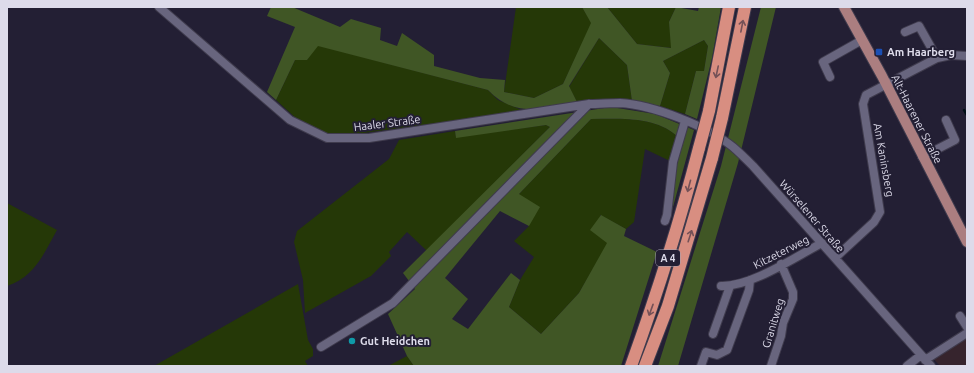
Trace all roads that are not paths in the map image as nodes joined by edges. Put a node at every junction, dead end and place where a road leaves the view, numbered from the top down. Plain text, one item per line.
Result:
1 (159, 7) edge
2 (729, 7) edge
3 (745, 7) edge
4 (844, 7) edge
5 (905, 32) dead end
6 (862, 40) junction
7 (967, 56) edge
8 (937, 58) junction
9 (830, 77) dead end
10 (886, 84) junction
11 (589, 104) junction
12 (654, 110) joint
13 (946, 120) dead end
14 (685, 121) junction
15 (922, 157) junction
16 (665, 221) dead end
17 (967, 242) edge
18 (822, 243) junction
19 (834, 258) junction
20 (781, 264) junction
21 (750, 280) junction
22 (721, 286) dead end
23 (730, 286) junction
24 (960, 316) dead end
25 (967, 327) edge
26 (967, 333) edge
27 (713, 334) dead end
28 (321, 347) dead end
29 (923, 357) junction
30 (631, 366) edge
31 (645, 366) edge
32 (701, 366) edge
33 (771, 366) edge
34 (907, 366) edge
35 (931, 366) edge

1 - 11 street, Haaler Straße
2 -> 30 highway, A 4, bridge
31 -> 3 highway, A 4, bridge
4 - 6 main road, Alt-Haarener Straße
5 - 8 street
6 - 9 street
6 - 10 main road, Alt-Haarener Straße
7 - 8 street
8 - 10 street
10 - 15 main road, Alt-Haarener Straße
10 - 19 street, Am Kaninsberg
11 - 12 street, Haaler Straße
11 - 28 street
12 - 14 street, Würselener Straße
13 - 15 street
14 - 16 street
14 - 18 street, Würselener Straße
15 - 17 main road, Alt-Haarener Straße
18 - 19 street, Würselener Straße
18 - 20 street, Kitzeterweg
19 - 29 street, Würselener Straße
20 - 21 street, Kitzeterweg
20 - 33 street, Granitweg
21 - 23 street, Kitzeterweg
21 - 32 street, Kitzeterweg
22 - 23 street, Kitzeterweg
23 - 27 street
24 - 25 street
26 - 29 street
29 - 34 street
29 - 35 street, Würselener Straße

